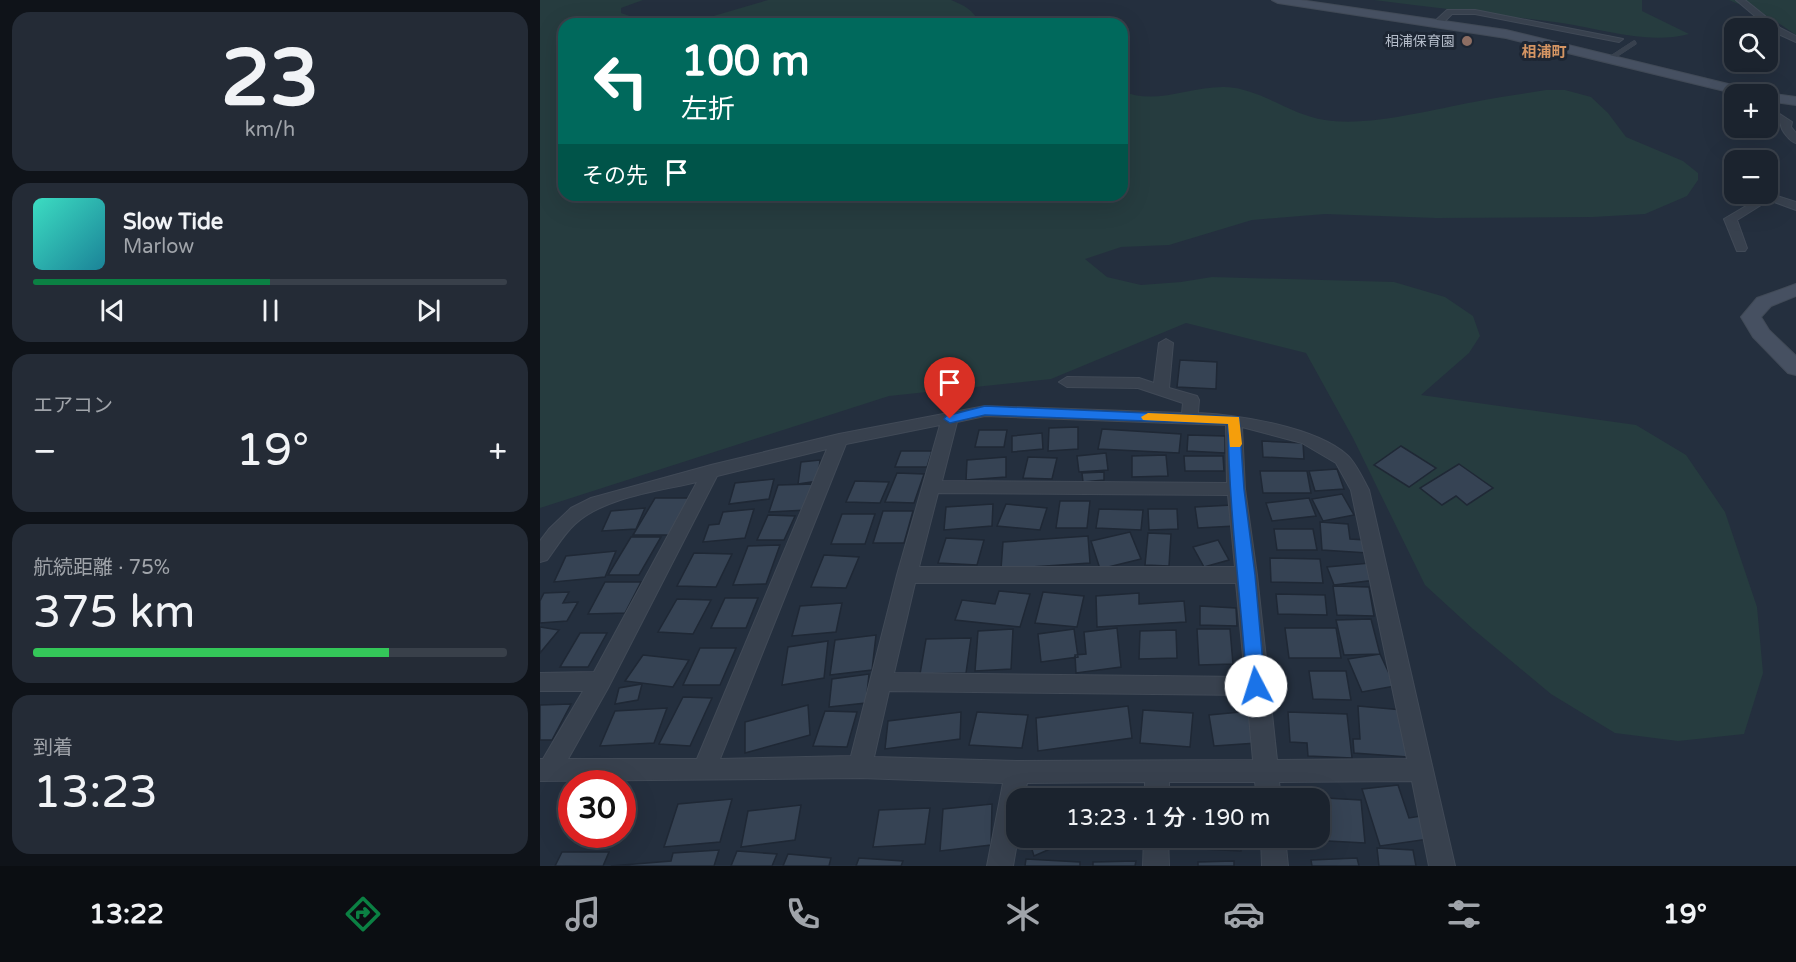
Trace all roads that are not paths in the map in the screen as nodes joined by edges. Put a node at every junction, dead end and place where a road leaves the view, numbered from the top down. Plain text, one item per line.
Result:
1 (1278, 0) edge
2 (1740, 0) edge
3 (1437, 24) junction
4 (1619, 39) dead end
5 (1796, 39) edge
6 (1634, 43) dead end
7 (1608, 60) junction
8 (1724, 88) edge
9 (1778, 99) edge
10 (1796, 101) edge
11 (1778, 117) edge
12 (1796, 140) edge
13 (1796, 206) edge
14 (1741, 248) dead end
15 (1796, 290) edge
16 (1166, 343) dead end
17 (1796, 368) edge
18 (1067, 382) dead end
19 (1161, 390) junction
20 (950, 419) junction
21 (1190, 419) junction
22 (1234, 420) junction
23 (839, 440) junction
24 (711, 471) junction
25 (932, 487) junction
26 (1236, 489) junction
27 (540, 555) edge
28 (907, 575) junction
29 (1247, 575) junction
30 (600, 681) junction
31 (540, 682) edge
32 (880, 682) junction
33 (1256, 686) junction
34 (860, 767) junction
35 (545, 770) edge
36 (704, 770) junction
37 (1267, 770) junction
38 (1421, 770) junction
39 (1157, 771) junction
40 (1017, 772) junction
41 (1157, 788) edge
42 (1268, 788) edge
43 (1156, 848) edge
44 (1274, 848) edge
45 (1000, 866) edge
46 (1156, 866) edge
47 (1275, 866) edge
48 (1442, 866) edge

1 - 3 street
2 - 5 street
3 - 4 street
3 - 7 street
6 - 7 lane
7 - 8 street
9 - 10 street
11 - 12 street
13 - 14 street
15 - 17 street
16 - 19 street
18 - 19 street
19 - 21 street
20 - 21 street
20 - 23 street
20 - 25 street
21 - 22 street
22 - 26 street
22 - 38 street
23 - 24 street
23 - 36 street
24 - 27 street
24 - 30 street
25 - 26 street
25 - 28 street
26 - 29 street
28 - 29 street
28 - 32 street
29 - 33 street
30 - 31 street
30 - 35 street
32 - 33 street
32 - 34 street
33 - 37 street
34 - 36 street
34 - 40 street
35 - 36 street
37 - 38 street
37 - 39 street
37 - 42 street
38 - 48 street
39 - 40 street
39 - 41 street
40 - 45 street
43 - 46 street
44 - 47 street

